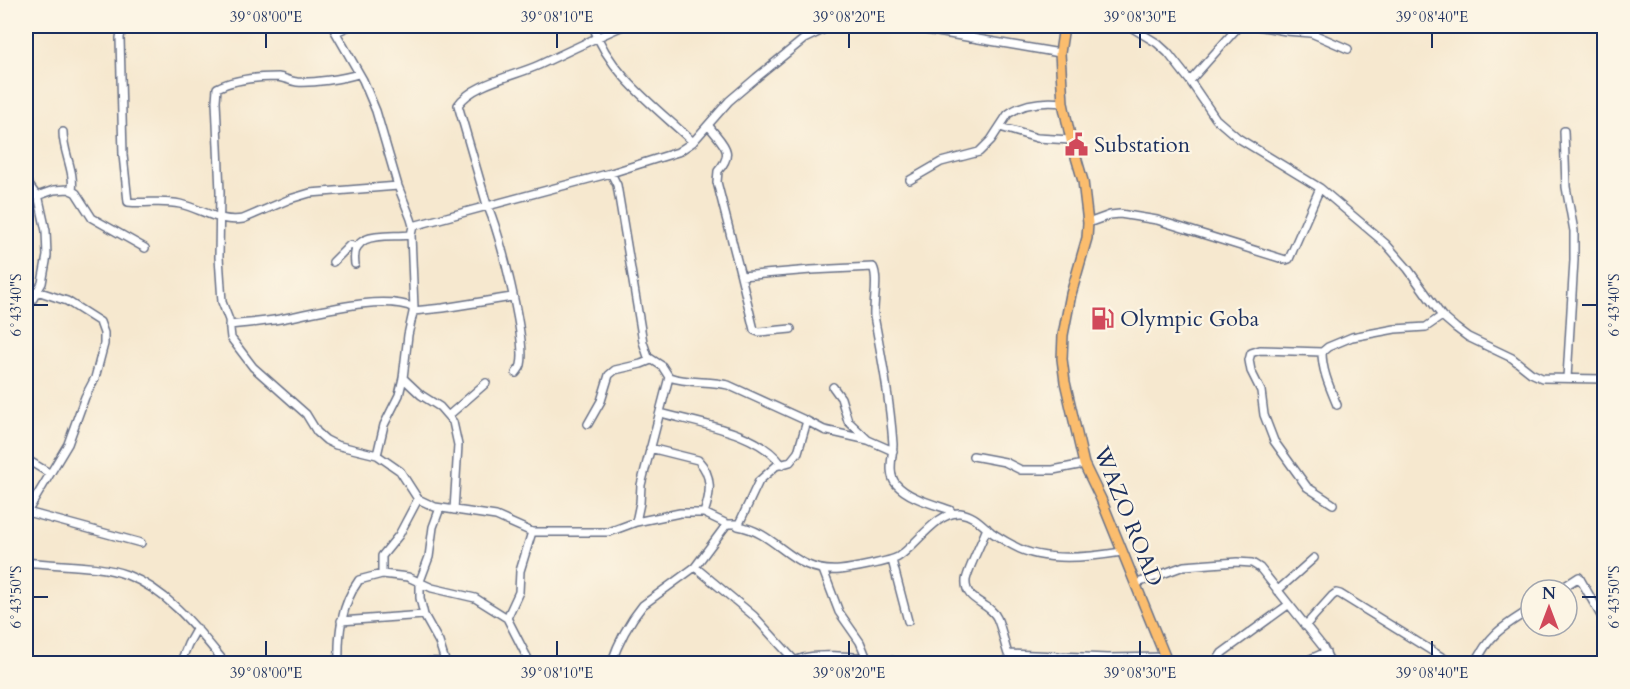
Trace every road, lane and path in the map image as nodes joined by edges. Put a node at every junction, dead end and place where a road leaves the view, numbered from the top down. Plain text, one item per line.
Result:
1 (122, 26) edge
2 (350, 26) edge
3 (593, 26) edge
4 (623, 26) edge
5 (831, 26) edge
6 (902, 26) edge
7 (972, 26) edge
8 (1064, 26) edge
9 (1129, 26) edge
10 (1238, 26) edge
11 (1257, 26) edge
12 (334, 29) edge
13 (1312, 29) edge
14 (597, 37) junction
15 (970, 38) junction
16 (1348, 49) dead end
17 (1060, 53) junction
18 (358, 74) junction
19 (1190, 81) junction
20 (1064, 103) junction
21 (709, 126) junction
22 (1000, 128) junction
23 (1564, 131) dead end
24 (63, 132) dead end
25 (1071, 140) junction
26 (693, 142) junction
27 (611, 173) junction
28 (910, 180) dead end
29 (26, 181) edge
30 (398, 186) junction
31 (1320, 188) junction
32 (72, 191) junction
33 (37, 196) junction
34 (487, 205) junction
35 (220, 219) junction
36 (1088, 223) junction
37 (412, 226) junction
38 (411, 235) junction
39 (356, 247) junction
40 (145, 248) dead end
41 (333, 262) dead end
42 (355, 264) dead end
43 (741, 276) junction
44 (37, 291) junction
45 (512, 297) junction
46 (413, 309) junction
47 (26, 311) edge
48 (1442, 316) junction
49 (229, 325) junction
50 (791, 329) dead end
51 (1322, 352) junction
52 (651, 360) junction
53 (516, 373) dead end
54 (669, 377) junction
55 (404, 378) junction
56 (1568, 378) junction
57 (1605, 379) edge
58 (486, 383) dead end
59 (833, 387) dead end
60 (1337, 405) dead end
61 (661, 413) junction
62 (448, 416) junction
63 (807, 421) junction
64 (588, 424) dead end
65 (868, 440) junction
66 (650, 448) junction
67 (893, 451) junction
68 (377, 455) junction
69 (973, 456) dead end
70 (26, 459) edge
71 (1084, 464) junction
72 (782, 465) junction
73 (49, 473) junction
74 (418, 499) junction
75 (1333, 504) dead end
76 (440, 508) junction
77 (27, 510) edge
78 (454, 510) junction
79 (705, 513) junction
80 (952, 513) junction
81 (636, 522) junction
82 (727, 524) junction
83 (738, 526) junction
84 (987, 528) junction
85 (532, 532) junction
86 (141, 543) dead end
87 (1122, 552) junction
88 (1314, 558) dead end
89 (892, 560) junction
90 (26, 562) edge
91 (694, 567) junction
92 (823, 570) junction
93 (382, 574) junction
94 (1577, 578) edge
95 (420, 581) junction
96 (1135, 584) junction
97 (1277, 591) junction
98 (1288, 605) junction
99 (424, 615) junction
100 (1519, 617) edge
101 (507, 618) junction
102 (341, 621) junction
103 (908, 621) dead end
104 (1605, 621) edge
105 (1305, 626) junction
106 (197, 628) junction
107 (1326, 652) junction
108 (528, 659) dead end
109 (867, 659) junction
110 (1167, 660) edge
111 (895, 661) dead end
112 (446, 662) edge
113 (795, 662) edge
114 (180, 663) edge
115 (226, 663) edge
116 (339, 663) edge
117 (382, 663) edge
118 (611, 663) edge
119 (1215, 663) edge
120 (1299, 663) edge
121 (1331, 663) edge
122 (1453, 663) edge
123 (1475, 663) edge

1 - 35 street
2 - 12 street
3 - 14 street
4 - 14 street
5 - 21 street
6 - 15 street
7 - 15 street
8 - 17 main road, WAZO ROAD
9 - 19 street
10 - 19 street
11 - 13 street
12 - 18 street
13 - 16 street
14 - 26 street
14 - 34 street
15 - 17 street
17 - 20 main road, WAZO ROAD
18 - 30 street
18 - 35 street
19 - 31 street
20 - 22 street
20 - 25 main road, WAZO ROAD
21 - 26 street
21 - 43 street
22 - 25 street
22 - 28 street
23 - 56 street
24 - 32 street
25 - 36 main road, WAZO ROAD
26 - 27 street
27 - 34 street
27 - 52 street
29 - 33 street
30 - 35 street
30 - 37 street
31 - 36 street
31 - 48 street
32 - 33 street
32 - 40 street
33 - 44 street
34 - 37 street
34 - 45 street
35 - 49 street
36 - 71 main road, WAZO ROAD
37 - 38 street
38 - 39 street
38 - 46 street
39 - 41 street
39 - 42 street
43 - 50 street
43 - 67 street
44 - 47 street
44 - 73 street
45 - 46 street
45 - 53 street
46 - 49 street
46 - 55 street
48 - 51 street
48 - 56 street
49 - 68 street
51 - 60 street
51 - 75 street
52 - 54 street
52 - 64 street
54 - 61 street
54 - 63 street
55 - 62 street
55 - 68 street
56 - 57 street
58 - 62 street
59 - 65 street
61 - 66 street
61 - 72 street
62 - 78 street
63 - 65 street
63 - 72 street
65 - 67 street
66 - 79 street
66 - 81 street
67 - 80 street
68 - 74 street
69 - 71 street
70 - 73 street
71 - 87 main road, WAZO ROAD
72 - 83 street
73 - 77 street
74 - 76 street
74 - 93 street
76 - 78 street
76 - 95 street
77 - 86 street
78 - 85 street
79 - 81 street
79 - 82 street
80 - 84 street
80 - 89 street
81 - 85 street
82 - 83 street
82 - 91 street
83 - 92 street
84 - 87 street
84 - 110 street
85 - 101 street
87 - 96 main road, WAZO ROAD
88 - 97 street
89 - 92 street
89 - 103 street
90 - 106 street
91 - 113 street
91 - 118 street
92 - 109 street
93 - 95 street
93 - 102 street
94 - 104 street
95 - 99 street
95 - 101 street
96 - 97 street
96 - 110 main road, WAZO ROAD
97 - 98 street
98 - 105 street
98 - 119 street
99 - 102 street
99 - 112 street
100 - 123 street
101 - 108 street
102 - 116 street
105 - 107 street
105 - 122 street
106 - 114 street
106 - 115 street
107 - 120 street
107 - 121 street
109 - 111 street
109 - 113 street
112 - 117 street

